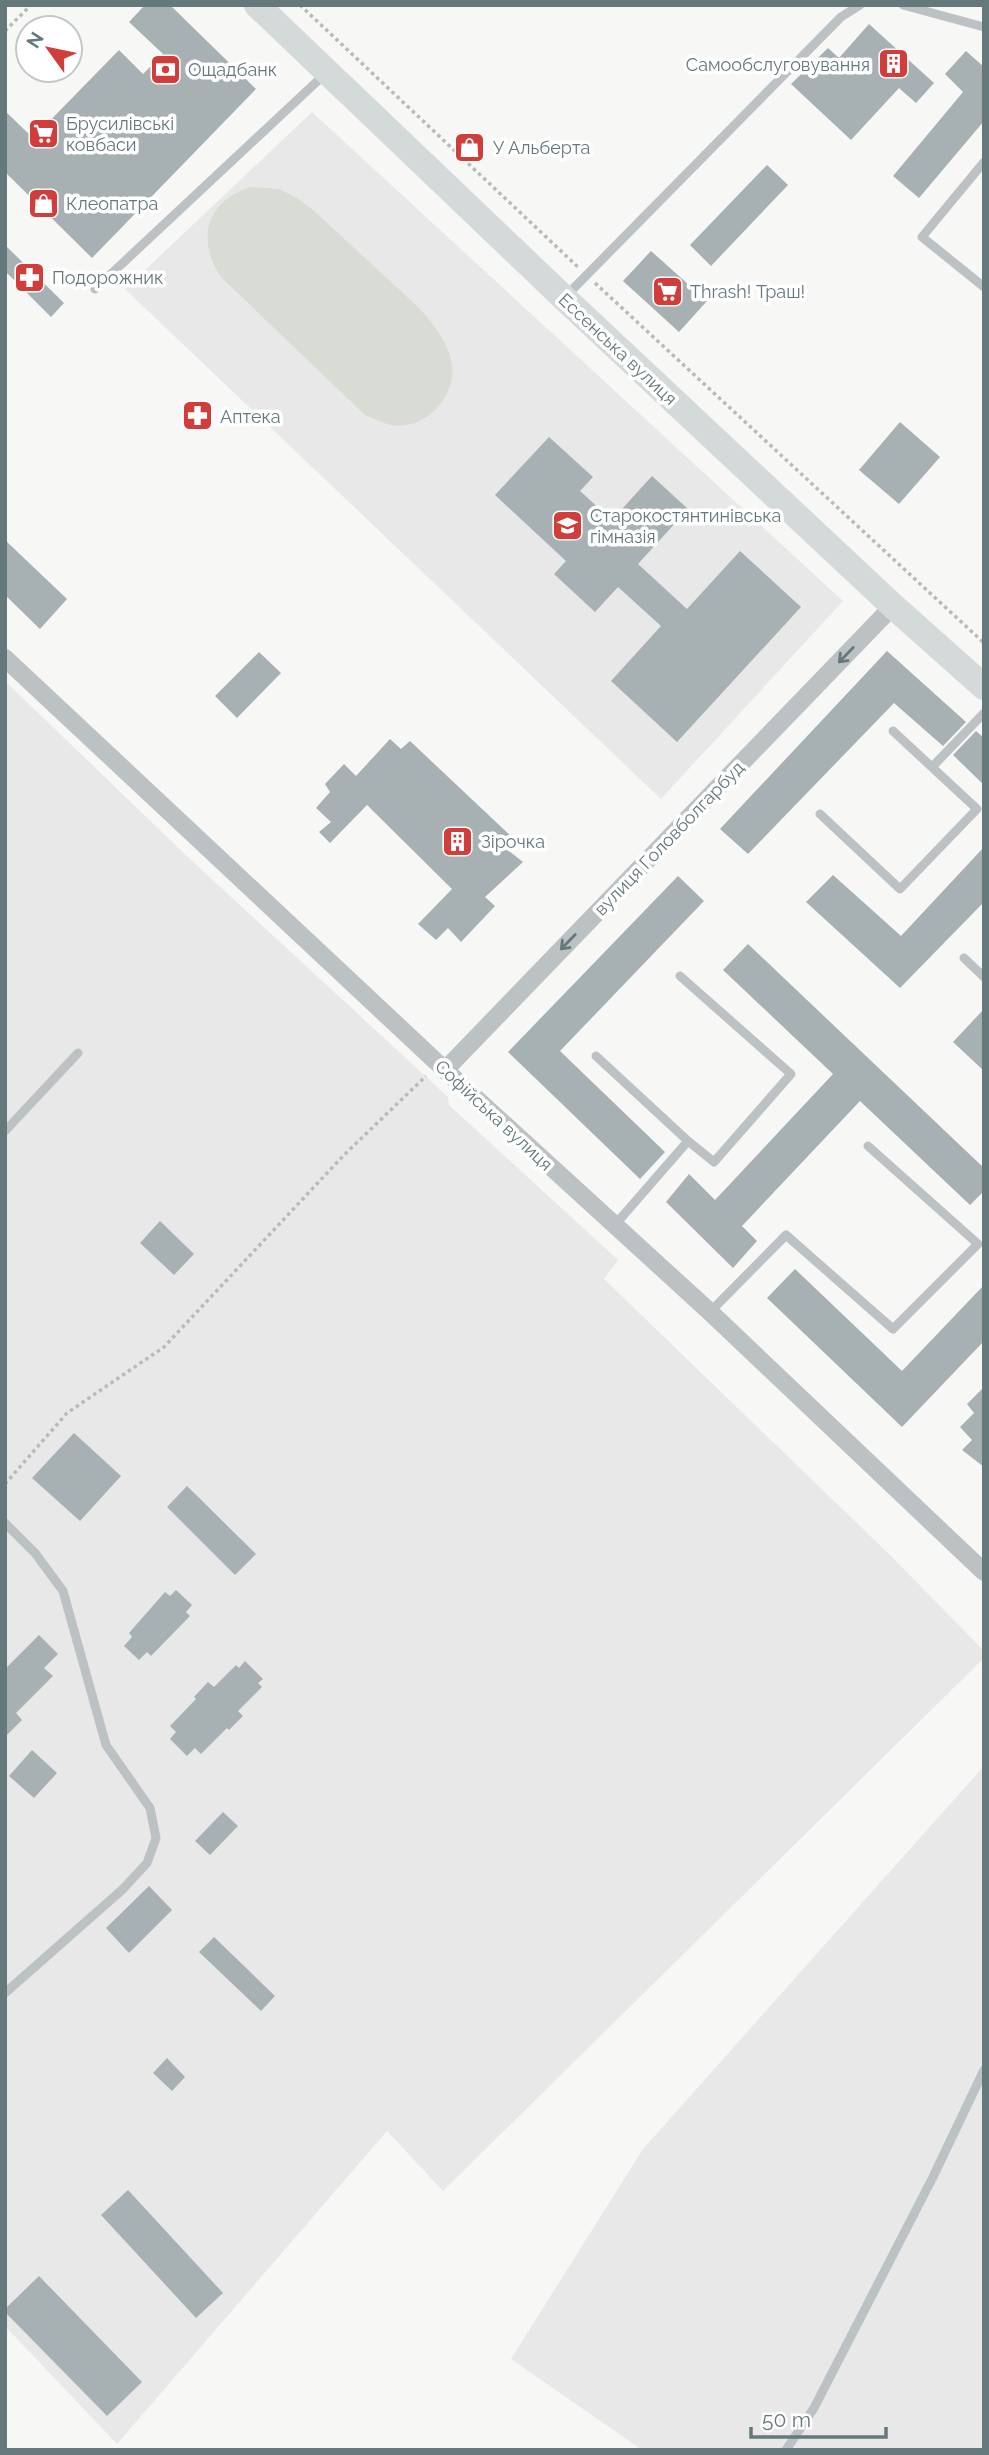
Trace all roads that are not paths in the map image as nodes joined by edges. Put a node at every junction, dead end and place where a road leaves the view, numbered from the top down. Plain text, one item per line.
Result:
1 (257, 5) edge
2 (860, 5) edge
3 (903, 5) edge
4 (984, 27) edge
5 (326, 73) junction
6 (984, 162) edge
7 (984, 288) edge
8 (95, 289) dead end
9 (564, 298) junction
10 (893, 606) junction
11 (5, 658) edge
12 (984, 687) edge
13 (984, 713) edge
14 (893, 731) dead end
15 (932, 767) junction
16 (820, 814) dead end
17 (964, 958) dead end
18 (680, 976) dead end
19 (984, 977) edge
20 (78, 1053) dead end
21 (596, 1056) dead end
22 (438, 1071) junction
23 (5, 1131) edge
24 (688, 1141) junction
25 (868, 1146) dead end
26 (614, 1226) junction
27 (710, 1312) junction
28 (5, 1523) edge
29 (984, 1572) edge
30 (5, 1993) edge
31 (984, 2070) edge
32 (786, 2450) edge

1 - 5 street, Ессенська вулиця
2 - 9 lane
3 - 4 lane
5 - 8 lane
5 - 9 street, Ессенська вулиця
6 - 7 lane
9 - 10 street, Ессенська вулиця
10 - 12 street, Ессенська вулиця
10 -> 22 street, вулиця Головболгарбуд
11 - 22 street, Софійська вулиця
13 - 15 lane
14 - 15 lane
15 - 16 lane
17 - 19 lane
18 - 24 lane
20 - 23 lane
21 - 24 lane
22 - 26 street, Софійська вулиця
24 - 26 lane
25 - 27 lane
26 - 27 street, Софійська вулиця
27 - 29 street, Софійська вулиця
28 - 30 lane
31 - 32 lane

